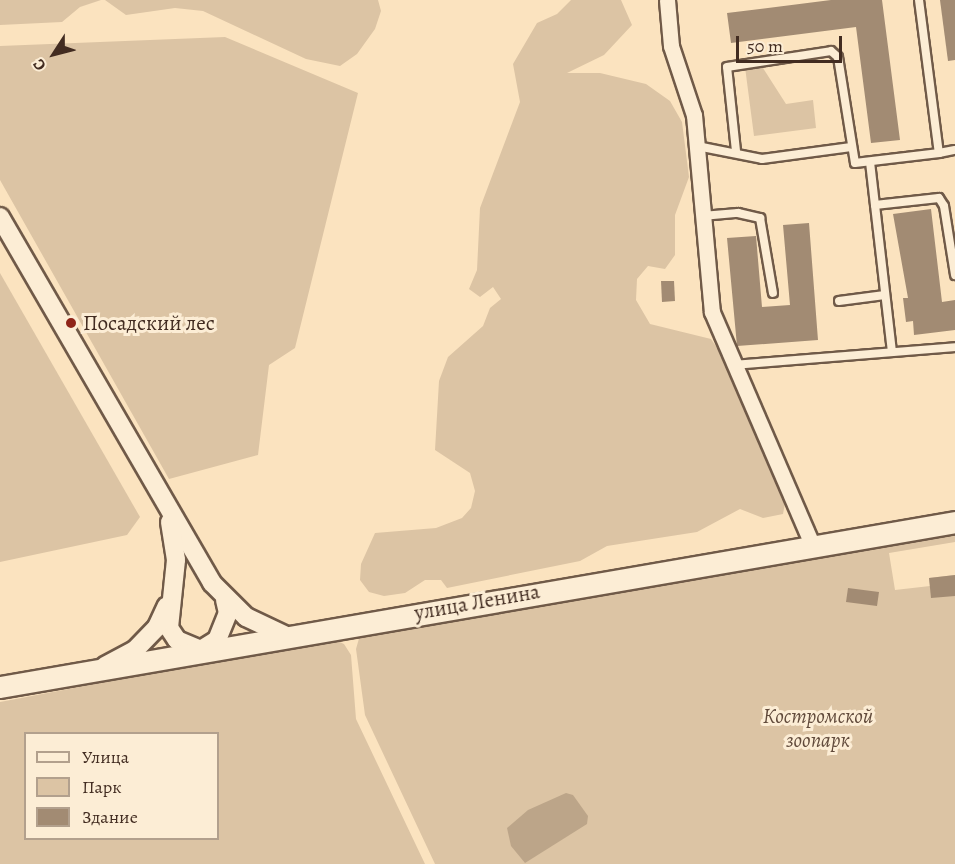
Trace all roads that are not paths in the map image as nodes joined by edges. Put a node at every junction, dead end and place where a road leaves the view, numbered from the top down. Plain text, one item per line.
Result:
1 (667, 0) edge
2 (919, 0) edge
3 (697, 146) junction
4 (851, 147) junction
5 (955, 150) edge
6 (736, 151) junction
7 (939, 153) junction
8 (870, 162) junction
9 (875, 205) junction
10 (702, 216) junction
11 (0, 217) edge
12 (955, 275) edge
13 (773, 293) dead end
14 (885, 296) junction
15 (839, 301) dead end
16 (955, 347) edge
17 (892, 352) junction
18 (731, 365) junction
19 (169, 514) junction
20 (955, 522) edge
21 (813, 544) junction
22 (174, 591) junction
23 (225, 600) junction
24 (284, 635) junction
25 (201, 650) junction
26 (101, 668) junction
27 (0, 687) edge

1 - 3 street
2 - 7 lane
3 - 6 lane
3 - 10 street
4 - 6 lane
4 - 6 lane
4 - 8 lane
5 - 7 lane
7 - 8 lane
8 - 9 lane
9 - 12 lane
9 - 14 lane
10 - 13 lane
10 - 18 street
11 - 19 street
14 - 15 lane
14 - 17 lane
16 - 17 lane
17 - 18 lane
18 - 21 street
19 - 22 street
19 - 23 street
20 - 21 main road, улица Ленина
21 - 24 main road, улица Ленина
22 - 25 street
22 - 26 street
23 - 24 street
23 - 25 street
24 - 25 main road, улица Ленина
25 - 26 main road, улица Ленина
26 - 27 main road, улица Ленина

